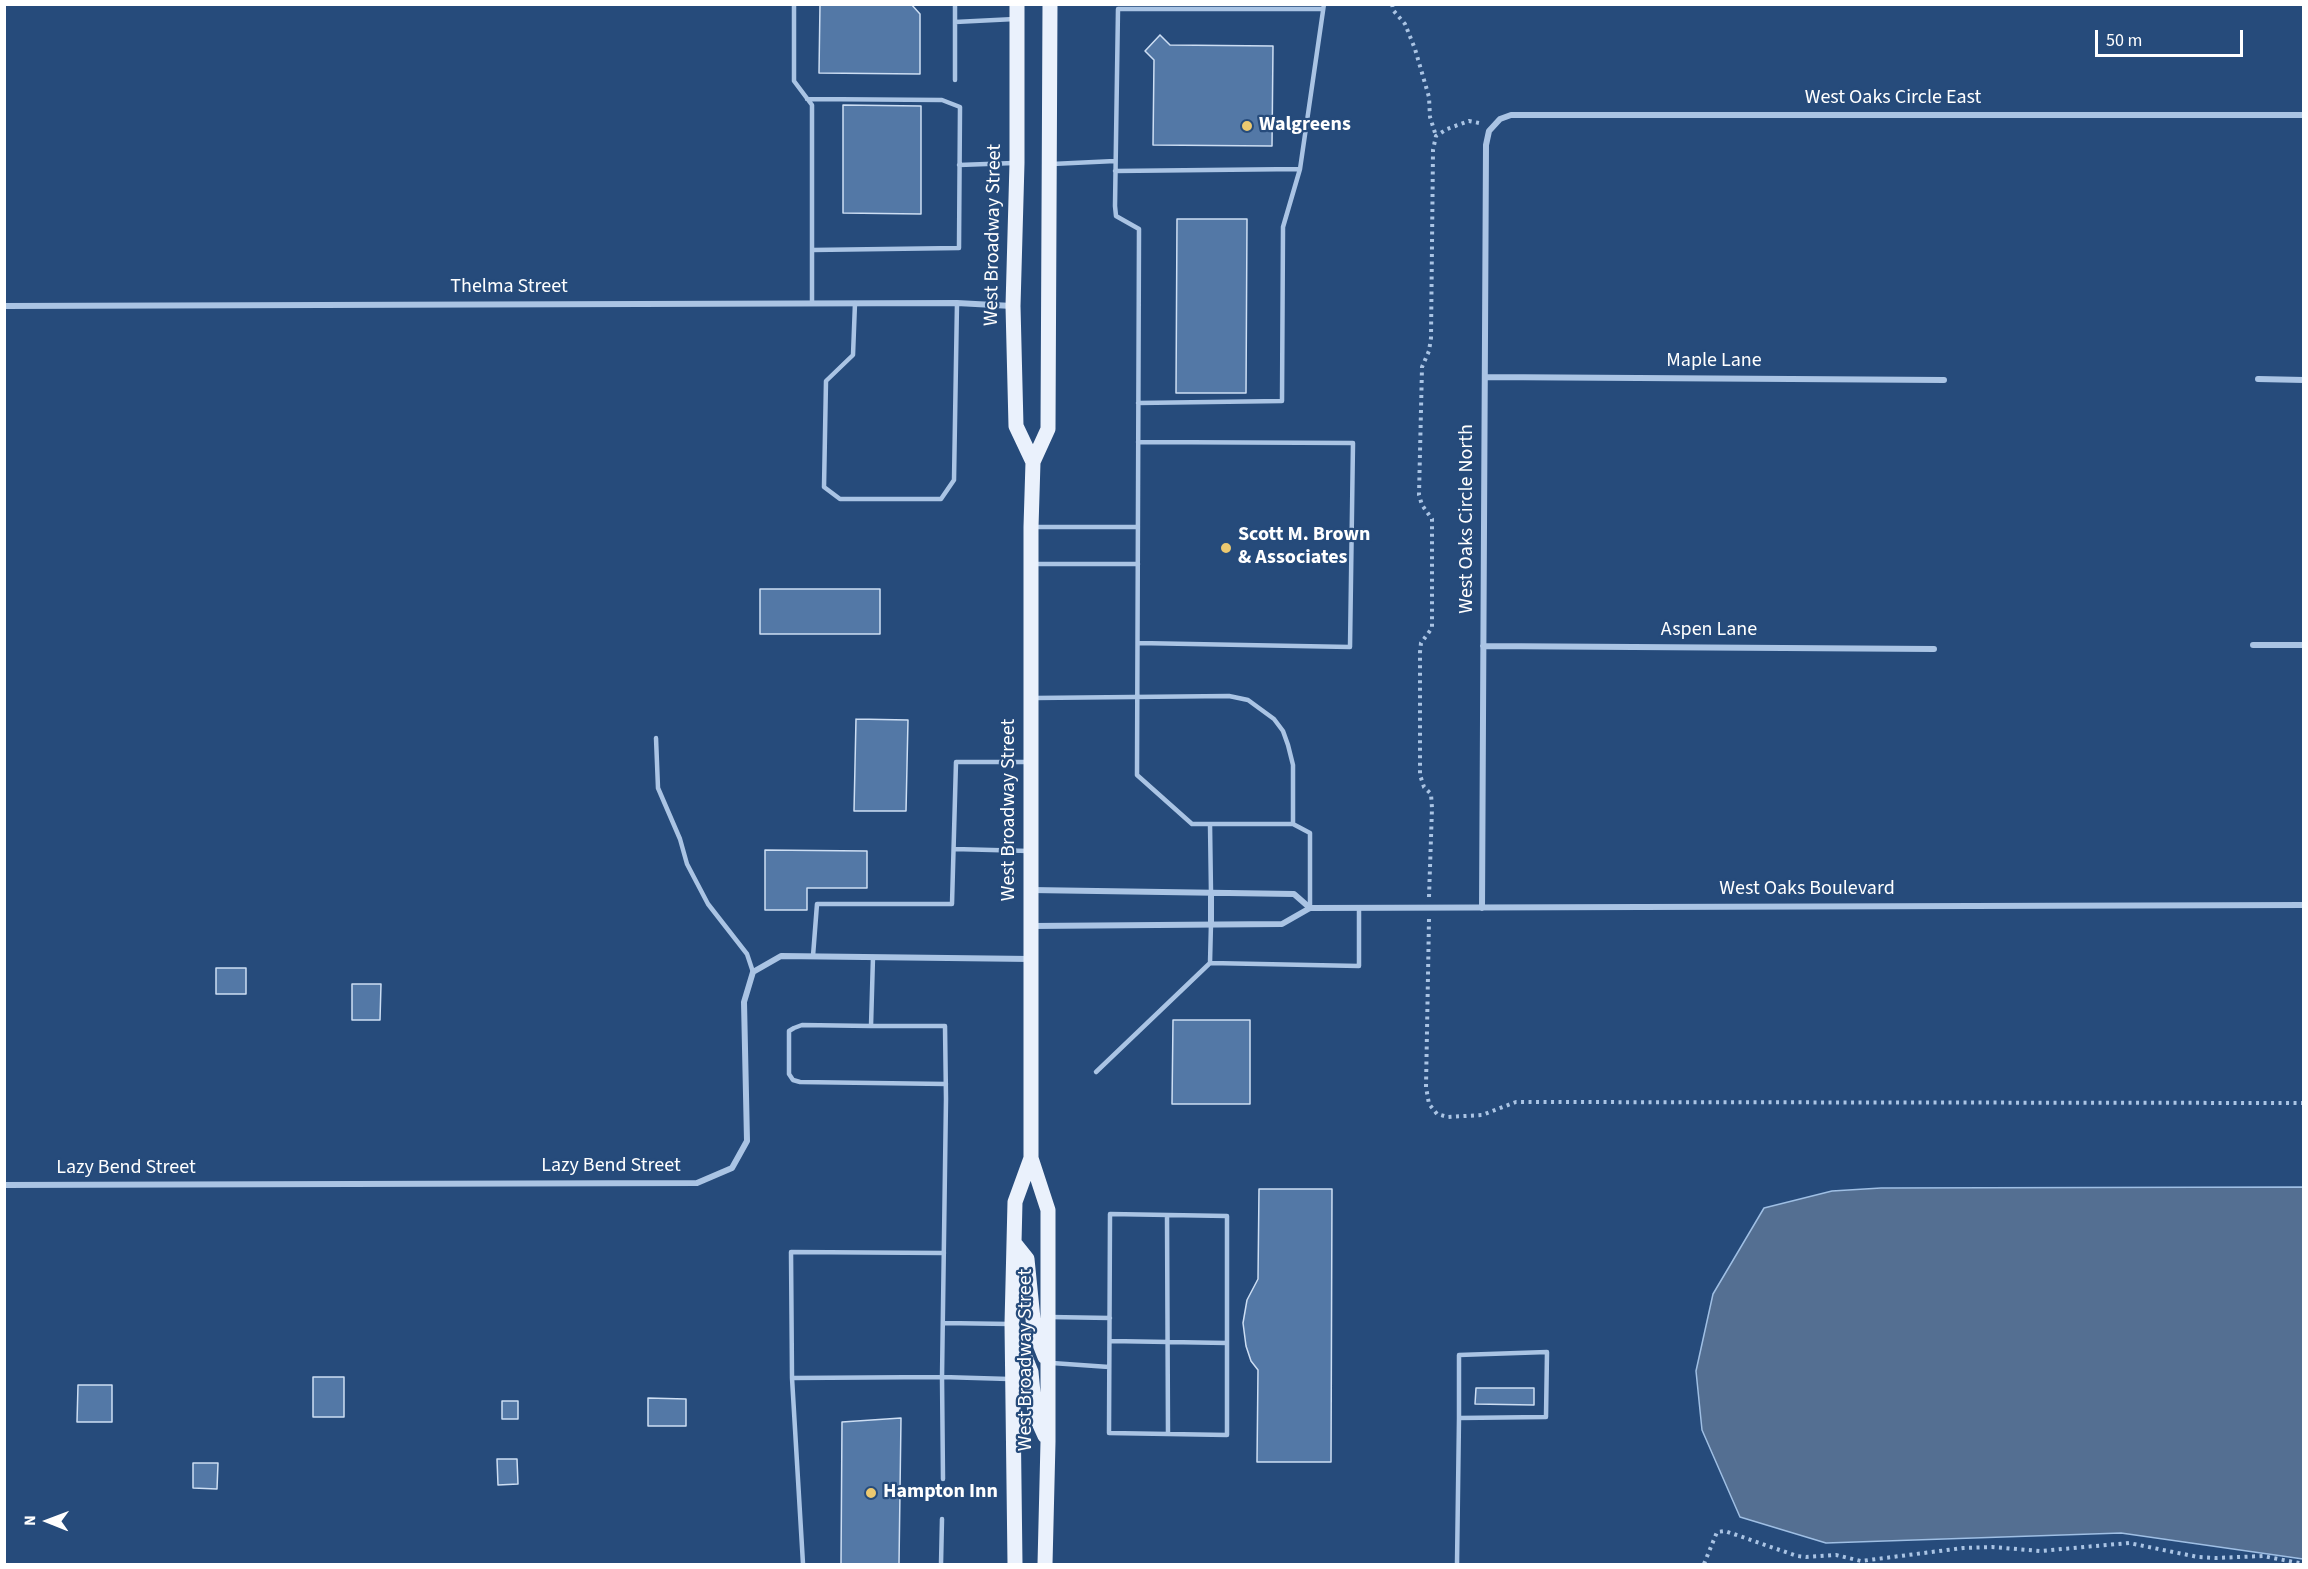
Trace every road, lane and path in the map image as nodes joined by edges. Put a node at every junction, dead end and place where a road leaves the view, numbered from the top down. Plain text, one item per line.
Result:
1 (794, 4) edge
2 (955, 4) edge
3 (1050, 4) edge
4 (1392, 4) edge
5 (1324, 7) edge
6 (1017, 12) edge
7 (955, 22) junction
8 (956, 80) dead end
9 (807, 99) junction
10 (2304, 116) edge
11 (1490, 131) junction
12 (1436, 136) junction
13 (1115, 161) junction
14 (1017, 163) junction
15 (1050, 164) junction
16 (959, 165) junction
17 (1300, 169) junction
18 (1115, 171) junction
19 (812, 249) junction
20 (812, 303) junction
21 (855, 303) junction
22 (957, 303) junction
23 (4, 306) edge
24 (1013, 306) junction
25 (1485, 377) junction
26 (2258, 379) dead end
27 (1944, 380) dead end
28 (2304, 380) edge
29 (1138, 403) junction
30 (1138, 442) junction
31 (1033, 462) junction
32 (1138, 526) junction
33 (1031, 527) junction
34 (1031, 564) junction
35 (1138, 564) junction
36 (1138, 643) junction
37 (2253, 645) dead end
38 (2304, 645) edge
39 (1483, 646) junction
40 (1934, 649) dead end
41 (1138, 697) junction
42 (1031, 698) junction
43 (656, 738) dead end
44 (1031, 762) junction
45 (1210, 824) junction
46 (1293, 824) junction
47 (954, 849) junction
48 (1031, 851) junction
49 (1031, 890) junction
50 (1211, 893) junction
51 (2304, 905) edge
52 (1310, 908) junction
53 (1359, 908) junction
54 (1429, 908) junction
55 (1482, 908) junction
56 (1211, 923) junction
57 (1031, 926) junction
58 (813, 957) junction
59 (873, 957) junction
60 (1031, 959) junction
61 (1210, 963) junction
62 (753, 972) junction
63 (871, 1026) junction
64 (1096, 1072) dead end
65 (946, 1084) junction
66 (2304, 1103) edge
67 (1031, 1158) junction
68 (4, 1185) edge
69 (1167, 1215) junction
70 (1015, 1244) junction
71 (944, 1253) junction
72 (1049, 1317) junction
73 (1110, 1318) junction
74 (943, 1323) junction
75 (1012, 1324) junction
76 (1110, 1341) junction
77 (1168, 1342) junction
78 (1227, 1343) junction
79 (1047, 1362) junction
80 (1109, 1367) junction
81 (942, 1377) junction
82 (792, 1378) junction
83 (1014, 1379) junction
84 (1459, 1418) junction
85 (1168, 1434) junction
86 (1048, 1442) junction
87 (943, 1479) dead end
88 (942, 1519) dead end
89 (803, 1564) edge
90 (941, 1564) edge
91 (1016, 1564) edge
92 (1045, 1564) edge
93 (1457, 1564) edge
94 (1704, 1564) edge
95 (2304, 1564) edge

1 - 9 lane
2 - 7 lane
3 - 15 main road, West Broadway Street
4 - 12 path
5 - 13 lane
5 - 17 lane
6 - 7 lane
6 - 14 main road, West Broadway Street
7 - 8 lane
9 - 16 lane
9 - 19 lane
10 - 11 street, West Oaks Circle East
11 - 12 path
11 - 25 street, West Oaks Circle North
12 - 54 path
13 - 15 lane
13 - 18 lane
14 - 16 lane
14 - 24 main road, West Broadway Street
15 - 31 main road, West Broadway Street
16 - 19 lane
17 - 18 lane
17 - 29 lane
18 - 29 lane
19 - 20 lane
20 - 21 street, Thelma Street
20 - 23 street, Thelma Street
21 - 22 street, Thelma Street
21 - 22 lane
22 - 24 street, Thelma Street
24 - 31 main road, West Broadway Street
25 - 27 street, Maple Lane
25 - 39 street, West Oaks Circle North
26 - 28 street
29 - 30 lane
30 - 32 lane
30 - 36 lane
31 - 33 main road, West Broadway Street
32 - 33 lane
32 - 35 lane
33 - 34 main road, West Broadway Street
34 - 35 lane
34 - 42 main road, West Broadway Street
35 - 36 lane
36 - 41 lane
37 - 38 street
39 - 40 street, Aspen Lane
39 - 55 street, West Oaks Circle North
41 - 42 lane
41 - 45 lane
41 - 46 lane
42 - 44 main road, West Broadway Street
43 - 62 lane
44 - 47 lane
44 - 48 main road, West Broadway Street
45 - 46 lane
45 - 50 lane
46 - 52 lane
47 - 48 lane
47 - 58 lane
48 - 49 main road, West Broadway Street
49 - 50 street, West Oaks Boulevard
49 - 57 main road, West Broadway Street
50 - 52 street, West Oaks Boulevard
50 - 56 street
51 - 55 street, West Oaks Boulevard
52 - 53 street, West Oaks Boulevard
52 - 56 street, West Oaks Boulevard
53 - 54 street, West Oaks Boulevard
53 - 61 lane
54 - 55 street, West Oaks Boulevard
54 - 66 path
56 - 57 street, West Oaks Boulevard
56 - 61 lane
57 - 60 main road, West Broadway Street
58 - 59 street
58 - 62 street
59 - 60 street
59 - 63 lane
60 - 67 main road, West Broadway Street
61 - 64 lane
62 - 68 street, Lazy Bend Street
63 - 65 lane
63 - 65 lane
65 - 71 lane
67 - 70 main road, West Broadway Street
67 - 72 main road, West Broadway Street
69 - 73 lane
69 - 77 lane
69 - 78 lane
70 - 75 main road, West Broadway Street
70 - 79 main road
71 - 74 lane
71 - 82 lane
72 - 73 lane
72 - 79 main road, West Broadway Street
73 - 76 lane
74 - 75 lane
74 - 81 lane
75 - 83 main road, West Broadway Street
75 - 86 main road
76 - 77 lane
76 - 80 lane
77 - 78 lane
77 - 85 lane
78 - 85 lane
79 - 80 lane
79 - 86 main road, West Broadway Street
80 - 85 lane
81 - 82 lane
81 - 83 lane
81 - 87 lane
82 - 89 lane
83 - 91 main road, West Broadway Street
84 - 84 lane
84 - 93 lane
86 - 92 main road, West Broadway Street
88 - 90 lane
94 - 95 path

